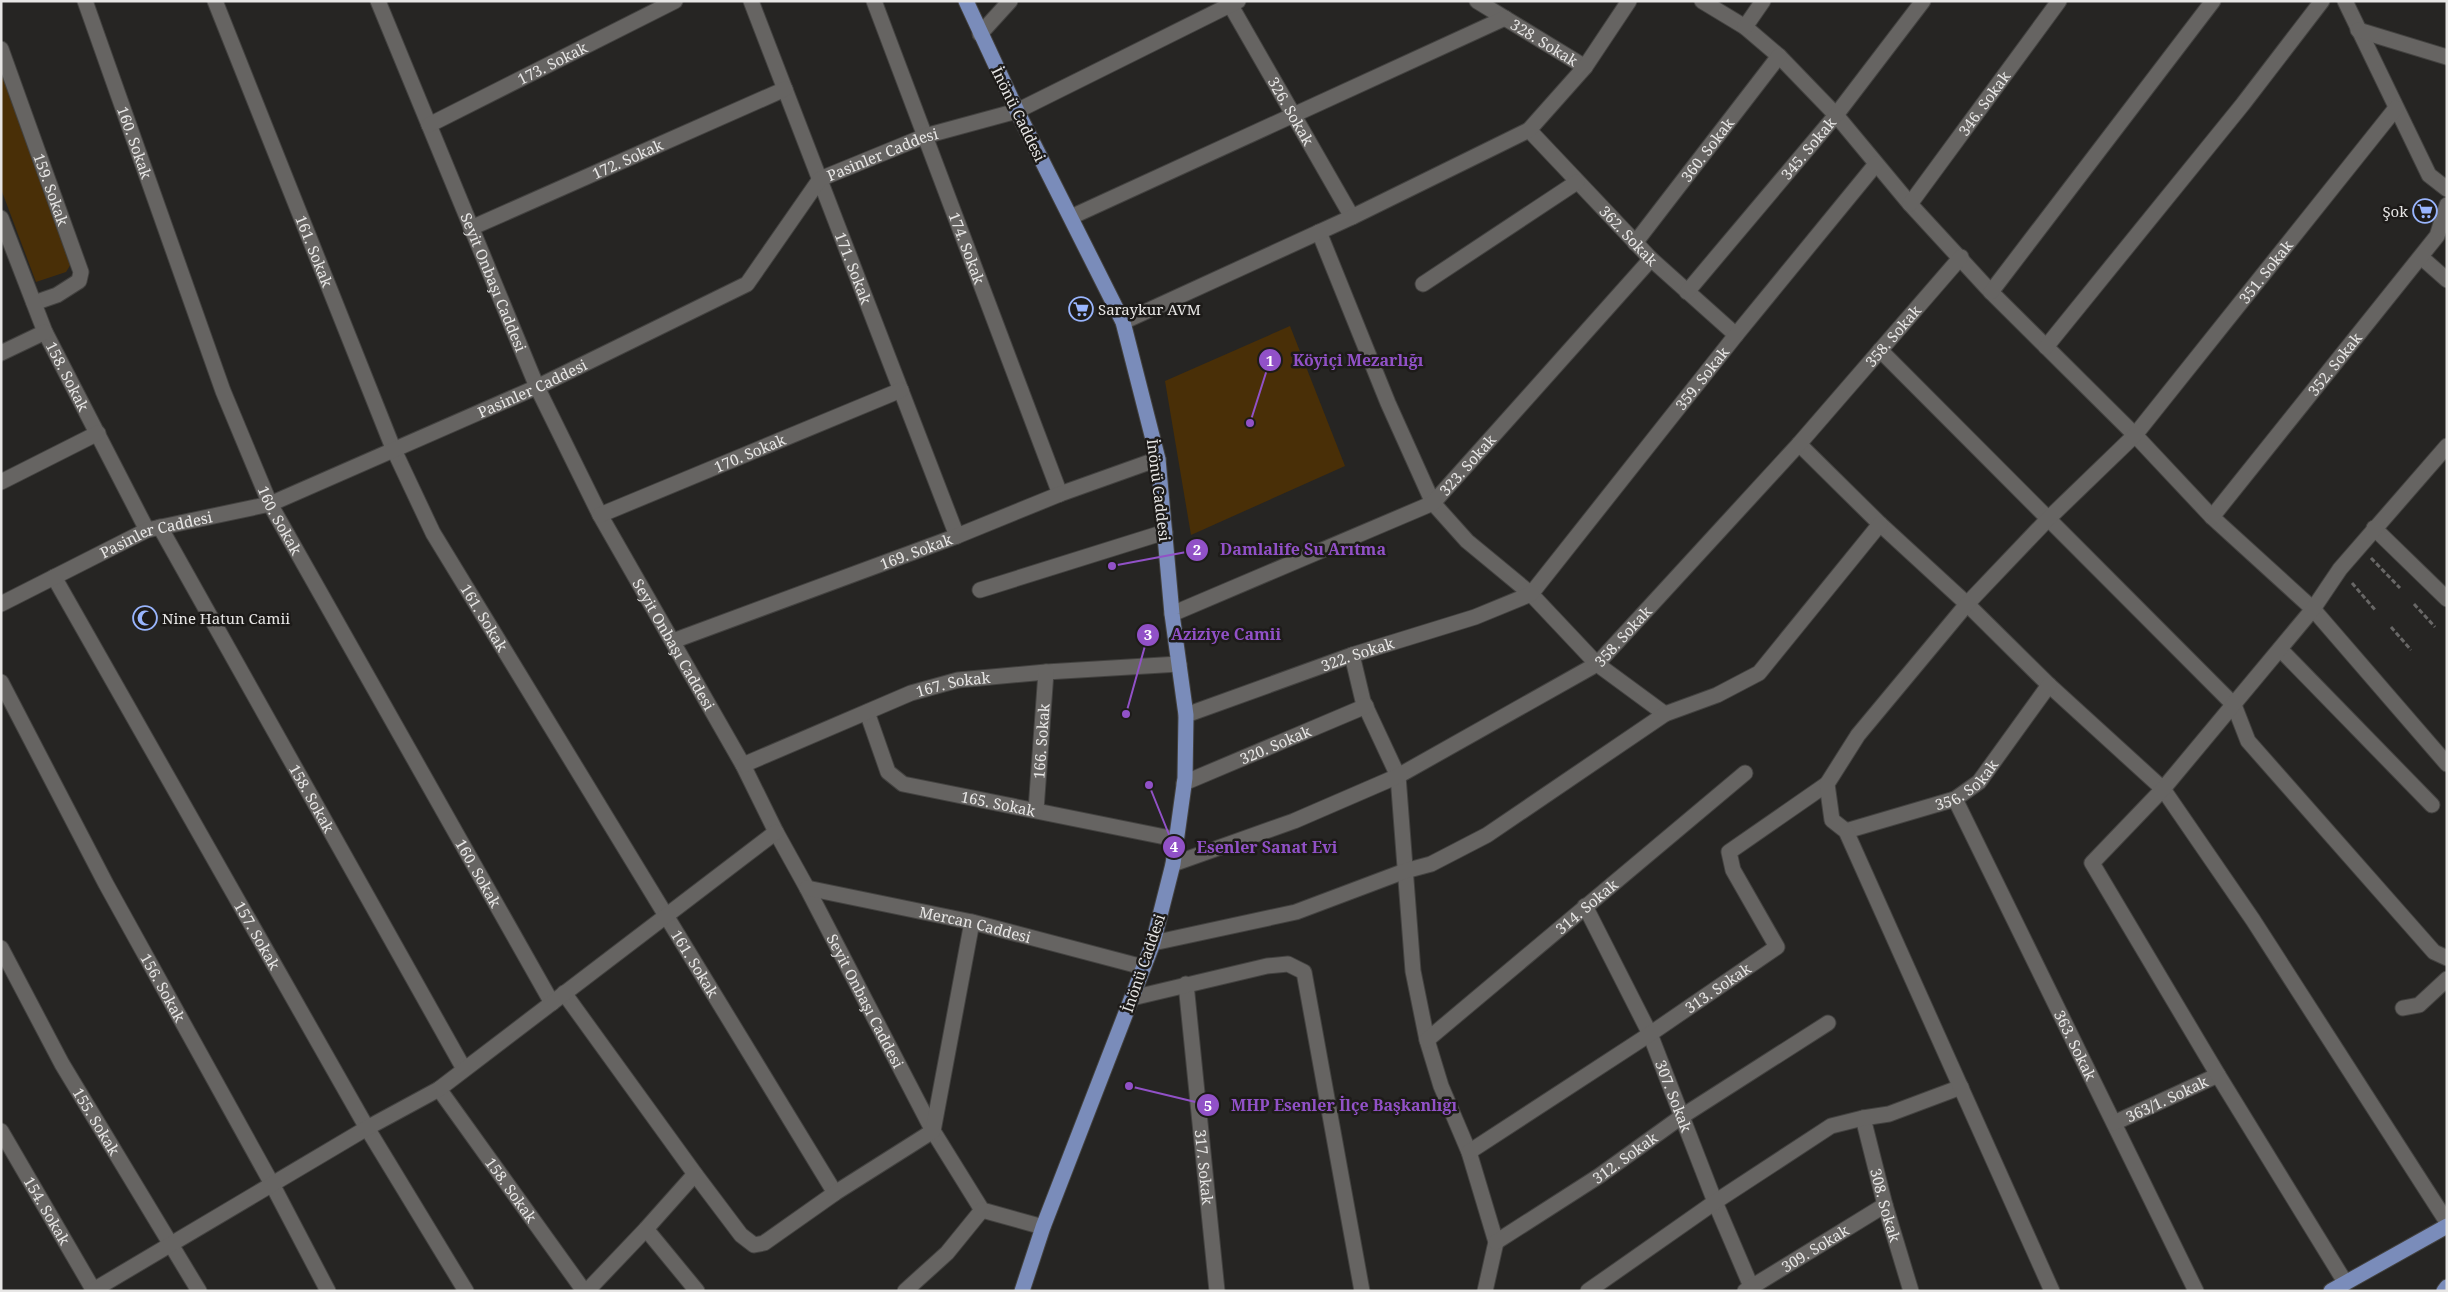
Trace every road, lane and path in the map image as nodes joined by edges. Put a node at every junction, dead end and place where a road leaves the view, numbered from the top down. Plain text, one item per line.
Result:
1 (85, 1) edge
2 (215, 1) edge
3 (378, 1) edge
4 (675, 1) edge
5 (751, 1) edge
6 (874, 1) edge
7 (966, 1) edge
8 (1010, 1) edge
9 (1477, 1) edge
10 (1629, 1) edge
11 (1702, 1) edge
12 (1763, 1) edge
13 (1923, 1) edge
14 (2058, 1) edge
15 (2212, 1) edge
16 (2322, 1) edge
17 (2345, 1) edge
18 (1235, 3) edge
19 (1505, 18) junction
20 (1745, 27) junction
21 (2358, 30) junction
22 (980, 34) junction
23 (1, 49) edge
24 (1779, 56) junction
25 (2447, 57) edge
26 (1585, 67) junction
27 (785, 89) junction
28 (2396, 108) junction
29 (1017, 111) junction
30 (1294, 115) junction
31 (1836, 115) junction
32 (429, 125) junction
33 (1529, 130) junction
34 (925, 136) junction
35 (1876, 164) junction
36 (820, 178) junction
37 (1577, 182) junction
38 (2447, 189) edge
39 (1910, 204) junction
40 (2447, 205) edge
41 (1071, 217) junction
42 (1352, 217) junction
43 (1, 218) edge
44 (471, 228) junction
45 (1319, 232) junction
46 (1635, 243) junction
47 (2421, 257) junction
48 (1961, 258) junction
49 (1651, 259) junction
50 (2447, 280) edge
51 (1423, 284) dead end
52 (1687, 292) junction
53 (1991, 292) junction
54 (34, 303) junction
55 (1123, 322) junction
56 (45, 332) junction
57 (1736, 335) junction
58 (2046, 348) junction
59 (1880, 350) junction
60 (1, 352) edge
61 (537, 387) junction
62 (901, 390) junction
63 (98, 433) junction
64 (2135, 435) junction
65 (1799, 444) junction
66 (393, 448) junction
67 (2444, 454) edge
68 (1158, 459) junction
69 (1, 482) edge
70 (1060, 494) junction
71 (1433, 503) junction
72 (270, 504) junction
73 (600, 514) junction
74 (2212, 517) junction
75 (2048, 519) junction
76 (1880, 524) junction
77 (153, 528) junction
78 (2374, 528) junction
79 (1165, 532) junction
80 (957, 536) junction
81 (2360, 545) junction
82 (2340, 569) junction
83 (54, 577) junction
84 (2400, 588) dead end
85 (980, 590) dead end
86 (1531, 594) junction
87 (2447, 599) edge
88 (1, 604) edge
89 (1967, 604) junction
90 (2414, 604) dead end
91 (2313, 609) junction
92 (2376, 611) dead end
93 (1172, 614) junction
94 (2391, 627) dead end
95 (2435, 627) dead end
96 (673, 641) junction
97 (2280, 649) junction
98 (2411, 650) dead end
99 (1352, 655) junction
100 (1179, 664) junction
101 (1597, 664) junction
102 (1046, 672) junction
103 (1, 682) edge
104 (2049, 686) junction
105 (2234, 705) junction
106 (1366, 706) junction
107 (867, 712) junction
108 (1665, 714) junction
109 (1186, 715) junction
110 (2447, 764) edge
111 (743, 765) junction
112 (1744, 773) dead end
113 (1398, 776) junction
114 (1184, 783) junction
115 (1827, 784) junction
116 (2163, 789) junction
117 (1956, 799) junction
118 (2432, 805) dead end
119 (1036, 810) junction
120 (1846, 831) junction
121 (776, 832) junction
122 (1175, 839) junction
123 (1173, 864) junction
124 (1405, 871) junction
125 (807, 888) junction
126 (1585, 906) junction
127 (665, 916) junction
128 (972, 922) junction
129 (1153, 943) junction
130 (1, 948) edge
131 (2447, 958) edge
132 (1143, 967) junction
133 (2447, 979) edge
134 (1186, 984) junction
135 (558, 998) junction
136 (1132, 998) junction
137 (2403, 1008) dead end
138 (1828, 1023) dead end
139 (1650, 1034) junction
140 (1427, 1040) junction
141 (464, 1070) junction
142 (2218, 1075) junction
143 (1960, 1087) junction
144 (438, 1089) junction
145 (1681, 1118) junction
146 (1863, 1118) junction
147 (2114, 1123) junction
148 (367, 1128) junction
149 (933, 1130) junction
150 (1, 1131) edge
151 (1468, 1152) junction
152 (695, 1174) junction
153 (272, 1184) junction
154 (835, 1193) junction
155 (1715, 1202) junction
156 (1884, 1204) junction
157 (982, 1210) junction
158 (2447, 1222) edge
159 (2447, 1226) edge
160 (1043, 1227) junction
161 (646, 1229) junction
162 (1496, 1242) junction
163 (170, 1244) junction
164 (2345, 1282) junction
165 (2447, 1287) edge
166 (1750, 1289) edge
167 (93, 1291) edge
168 (199, 1291) edge
169 (328, 1291) edge
170 (466, 1291) edge
171 (585, 1291) edge
172 (696, 1291) edge
173 (905, 1291) edge
174 (1022, 1291) edge
175 (1217, 1291) edge
176 (1362, 1291) edge
177 (1485, 1291) edge
178 (1588, 1291) edge
179 (1911, 1291) edge
180 (2052, 1291) edge
181 (2196, 1291) edge
182 (2331, 1291) edge
183 (2444, 1291) edge

1 - 72 street, 160. Sokak
2 - 66 street, 161. Sokak
3 - 32 street, Seyit Onbaşı Caddesi
4 - 32 street, 173. Sokak
5 - 27 street, 171. Sokak
6 - 34 street, 174. Sokak
7 - 22 main road, İnönü Caddesi
8 - 22 street
9 - 19 street, 328. Sokak
10 - 26 street
11 - 20 street
12 - 20 street
13 - 31 street, 345. Sokak
14 - 39 street, 346. Sokak
15 - 53 street
16 - 58 street
17 - 21 street
18 - 29 street, Pasinler Caddesi
18 - 30 street, 326. Sokak
19 - 26 street, 328. Sokak
19 - 30 street
20 - 24 street
21 - 25 street
21 - 28 street
22 - 29 main road, İnönü Caddesi
23 - 54 street, 159. Sokak
24 - 31 street
24 - 46 street, 360. Sokak
26 - 33 street
27 - 36 street, 171. Sokak
27 - 44 street, 172. Sokak
28 - 38 street
28 - 64 street, 351. Sokak
29 - 34 street, Pasinler Caddesi
29 - 41 main road, İnönü Caddesi
30 - 41 street
30 - 42 street, 326. Sokak
31 - 35 street
31 - 52 street, 345. Sokak
32 - 44 street, Seyit Onbaşı Caddesi
33 - 37 street, 362. Sokak
33 - 42 street
34 - 36 street, Pasinler Caddesi
34 - 70 street, 174. Sokak
35 - 39 street
35 - 57 street, 359. Sokak
36 - 61 street, Pasinler Caddesi
36 - 62 street, 171. Sokak
37 - 46 street, 362. Sokak
37 - 51 street
39 - 48 street
40 - 47 street, 352. Sokak
41 - 55 main road, İnönü Caddesi
42 - 45 street
43 - 54 street, 158. Sokak
44 - 61 street, Seyit Onbaşı Caddesi
45 - 55 street
45 - 71 street
46 - 49 street, 362. Sokak
47 - 50 street
47 - 74 street, 352. Sokak
48 - 53 street
48 - 59 street, 358. Sokak
49 - 52 street, 362. Sokak
49 - 71 street, 323. Sokak
52 - 57 street, 362. Sokak
53 - 58 street
54 - 56 street, 158. Sokak
55 - 68 main road, İnönü Caddesi
56 - 60 street
56 - 63 street, 158. Sokak
57 - 86 street, 359. Sokak
58 - 64 street
59 - 65 street, 358. Sokak
59 - 75 street
61 - 66 street, Pasinler Caddesi
61 - 73 street, Seyit Onbaşı Caddesi
62 - 73 street, 170. Sokak
62 - 80 street, 171. Sokak
63 - 69 street
63 - 77 street, 158. Sokak
64 - 74 street
64 - 75 street, 351. Sokak
65 - 76 street
65 - 101 street, 358. Sokak
66 - 72 street, Pasinler Caddesi
66 - 127 street, 161. Sokak
67 - 78 street
68 - 70 street, 169. Sokak
68 - 79 main road, İnönü Caddesi
70 - 80 street, 169. Sokak
71 - 86 street
71 - 93 street, 323. Sokak
72 - 77 street, Pasinler Caddesi
72 - 135 street, 160. Sokak
73 - 96 street, Seyit Onbaşı Caddesi
74 - 91 street
75 - 89 street, 351. Sokak
75 - 105 street
76 - 89 street
76 - 108 street
77 - 83 street, Pasinler Caddesi
77 - 141 street, 158. Sokak
78 - 81 street
78 - 87 street
79 - 85 street
79 - 93 main road, İnönü Caddesi
80 - 96 street, 169. Sokak
81 - 82 street
81 - 84 path
82 - 91 street
82 - 92 path
83 - 88 street, Pasinler Caddesi
83 - 148 street, 157. Sokak
86 - 99 street, 322. Sokak
86 - 101 street
89 - 104 street
89 - 115 street, 351. Sokak
90 - 95 path
91 - 97 street
91 - 110 street
93 - 100 main road, İnönü Caddesi
94 - 98 path
96 - 111 street, Seyit Onbaşı Caddesi
97 - 105 street
97 - 118 street
99 - 106 street
99 - 109 street, 322. Sokak
100 - 102 street, 167. Sokak
100 - 109 main road, İnönü Caddesi
101 - 108 street
101 - 113 street, 358. Sokak
102 - 107 street, 167. Sokak
102 - 119 street, 166. Sokak
103 - 153 street, 156. Sokak
104 - 116 street
104 - 117 street, 356. Sokak
105 - 116 street
105 - 131 street
106 - 113 street
106 - 114 street, 320. Sokak
107 - 111 street, 167. Sokak
107 - 119 street, 165. Sokak
108 - 124 street
109 - 114 main road, İnönü Caddesi
111 - 121 street, Seyit Onbaşı Caddesi
112 - 126 street, 314. Sokak
113 - 123 street, 358. Sokak
113 - 124 street
114 - 122 main road, İnönü Caddesi
115 - 120 street
115 - 139 street, 313. Sokak
116 - 142 street
116 - 158 street
117 - 120 street, 356. Sokak
117 - 147 street, 363. Sokak
119 - 122 street, 165. Sokak
120 - 143 street
121 - 125 street, Seyit Onbaşı Caddesi
121 - 127 street
122 - 123 main road, İnönü Caddesi
123 - 129 main road, İnönü Caddesi
124 - 129 street
124 - 140 street
125 - 128 street, Mercan Caddesi
125 - 149 street, Seyit Onbaşı Caddesi
126 - 139 street, 307. Sokak
126 - 140 street, 314. Sokak
127 - 135 street
127 - 154 street, 161. Sokak
128 - 132 street, Mercan Caddesi
128 - 149 street
129 - 132 main road, İnönü Caddesi
130 - 163 street, 155. Sokak
132 - 136 main road, İnönü Caddesi
133 - 137 street
134 - 136 street
134 - 175 street, 317. Sokak
134 - 176 street
135 - 141 street
135 - 152 street, 160. Sokak
136 - 160 main road, İnönü Caddesi
138 - 145 street, 312. Sokak
139 - 145 street, 307. Sokak
139 - 151 street, 313. Sokak
140 - 151 street
141 - 144 street
142 - 147 street, 363/1. Sokak
142 - 164 street
143 - 146 street
143 - 180 street
144 - 148 street
144 - 171 street, 158. Sokak
145 - 155 street, 307. Sokak
145 - 162 street, 312. Sokak
146 - 155 street
146 - 156 street, 308. Sokak
147 - 181 street, 363. Sokak
148 - 153 street
148 - 170 street, 157. Sokak
149 - 154 street
149 - 157 street, Seyit Onbaşı Caddesi
150 - 167 street, 154. Sokak
151 - 162 street
152 - 154 street, 160. Sokak
152 - 161 street
153 - 163 street
153 - 169 street, 156. Sokak
155 - 166 street, 307. Sokak
155 - 178 street
156 - 166 street, 309. Sokak
156 - 179 street, 308. Sokak
157 - 160 street
157 - 173 street
159 - 164 main road
160 - 174 main road, İnönü Caddesi
161 - 171 street
161 - 172 street
162 - 177 street
163 - 167 street
163 - 168 street, 155. Sokak
164 - 182 main road
165 - 183 main road

